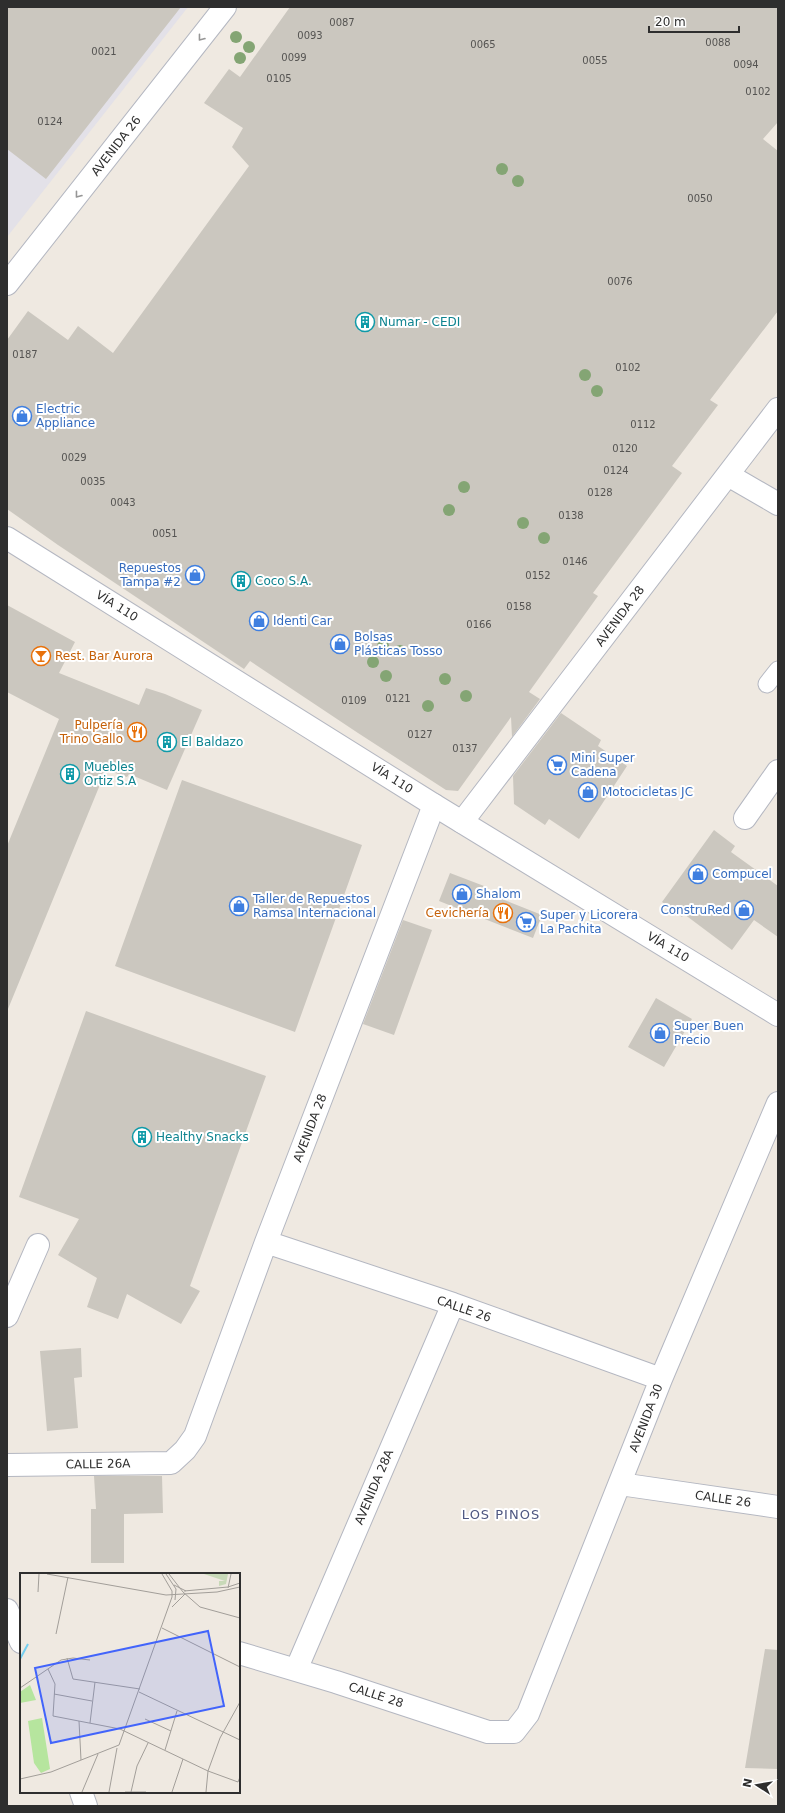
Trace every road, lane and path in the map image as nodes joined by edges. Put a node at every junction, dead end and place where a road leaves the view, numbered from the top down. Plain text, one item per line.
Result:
1 (225, 7) edge
2 (7, 284) edge
3 (778, 409) edge
4 (728, 475) junction
5 (778, 504) edge
6 (7, 538) edge
7 (778, 670) edge
8 (767, 684) dead end
9 (778, 772) edge
10 (434, 805) junction
11 (745, 818) dead end
12 (462, 822) junction
13 (778, 1015) edge
14 (778, 1103) edge
15 (266, 1242) junction
16 (38, 1245) dead end
17 (453, 1304) junction
18 (7, 1316) edge
19 (661, 1379) junction
20 (185, 1450) joint
21 (7, 1465) edge
22 (620, 1484) junction
23 (778, 1507) edge
24 (7, 1610) edge
25 (20, 1640) edge
26 (240, 1653) edge
27 (296, 1670) junction
28 (514, 1732) joint
29 (81, 1793) edge
30 (86, 1806) edge

1 -> 2 street, AVENIDA 26
3 - 4 street, AVENIDA 28
4 - 5 street
4 - 12 street, AVENIDA 28
6 - 10 street, VÍA 110
7 - 8 lane
9 - 11 street
10 - 12 street, VÍA 110
10 - 15 street, AVENIDA 28
12 - 13 street, VÍA 110
14 - 19 street, AVENIDA 30
15 - 17 street, CALLE 26
15 - 20 street, AVENIDA 28
16 - 18 street
17 - 19 street, CALLE 26
17 - 27 street, AVENIDA 28A
19 - 22 street, AVENIDA 30
20 - 21 street, CALLE 26A
22 - 23 street, CALLE 26
22 - 28 street, AVENIDA 30
24 - 25 street
26 - 27 street, CALLE 28
27 - 28 street, CALLE 28
29 - 30 street

